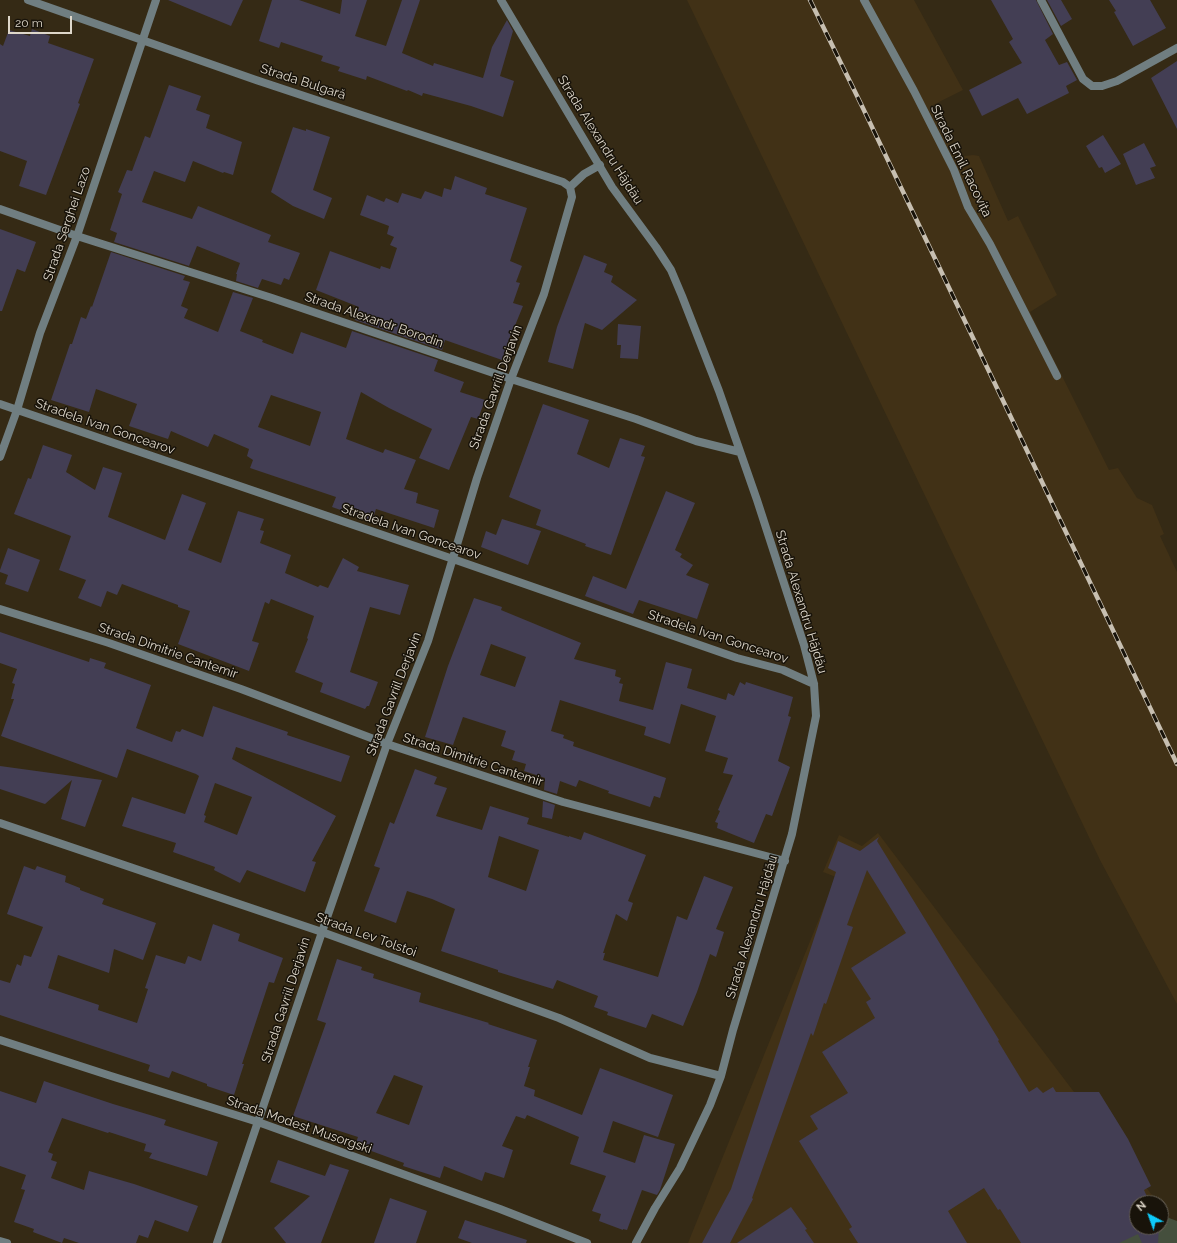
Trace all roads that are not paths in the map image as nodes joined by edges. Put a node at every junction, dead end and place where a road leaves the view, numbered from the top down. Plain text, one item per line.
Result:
1 (28, 0) edge
2 (156, 0) edge
3 (502, 0) edge
4 (864, 0) edge
5 (1041, 0) edge
6 (143, 40) junction
7 (1177, 48) edge
8 (600, 165) junction
9 (570, 187) junction
10 (0, 208) edge
11 (77, 236) junction
12 (1056, 376) dead end
13 (511, 379) junction
14 (0, 404) edge
15 (17, 410) junction
16 (740, 452) junction
17 (0, 457) edge
18 (453, 559) junction
19 (0, 609) edge
20 (814, 684) junction
21 (387, 744) junction
22 (0, 823) edge
23 (784, 861) junction
24 (322, 932) junction
25 (0, 1040) edge
26 (721, 1076) junction
27 (258, 1122) junction
28 (0, 1240) edge
29 (7, 1243) edge
30 (217, 1243) edge
31 (587, 1243) edge
32 (636, 1243) edge

1 - 6 street, Strada Bulgară
2 - 6 street, Strada Serghei Lazo
3 - 8 street, Strada Alexandru Hâjdău
4 - 12 street, Strada Emil Racovița
5 - 7 street
6 - 9 street, Strada Bulgară
6 - 11 street, Strada Serghei Lazo
8 - 9 street
8 - 16 street, Strada Alexandru Hâjdău
9 - 13 street, Strada Gavriil Derjavin
10 - 11 street, Strada Alexandr Borodin
11 - 13 street, Strada Alexandr Borodin
11 - 15 street, Strada Serghei Lazo
13 - 16 street, Strada Alexandr Borodin
13 - 18 street, Strada Gavriil Derjavin
14 - 15 street, Stradela Ivan Goncearov
15 - 17 street, Strada Serghei Lazo
15 - 18 street, Stradela Ivan Goncearov
16 - 20 street, Strada Alexandru Hâjdău
18 - 20 street, Stradela Ivan Goncearov
18 - 21 street, Strada Gavriil Derjavin
19 - 21 street, Strada Dimitrie Cantemir
20 - 23 street, Strada Alexandru Hâjdău
21 - 23 street, Strada Dimitrie Cantemir
21 - 24 street, Strada Gavriil Derjavin
22 - 24 street, Strada Lev Tolstoi
23 - 26 street, Strada Alexandru Hâjdău
24 - 26 street, Strada Lev Tolstoi
24 - 27 street, Strada Gavriil Derjavin
25 - 27 street, Strada Modest Musorgski
26 - 32 street, Strada Alexandru Hâjdău
27 - 30 street, Strada Gavriil Derjavin
27 - 31 street, Strada Modest Musorgski
28 - 29 street

